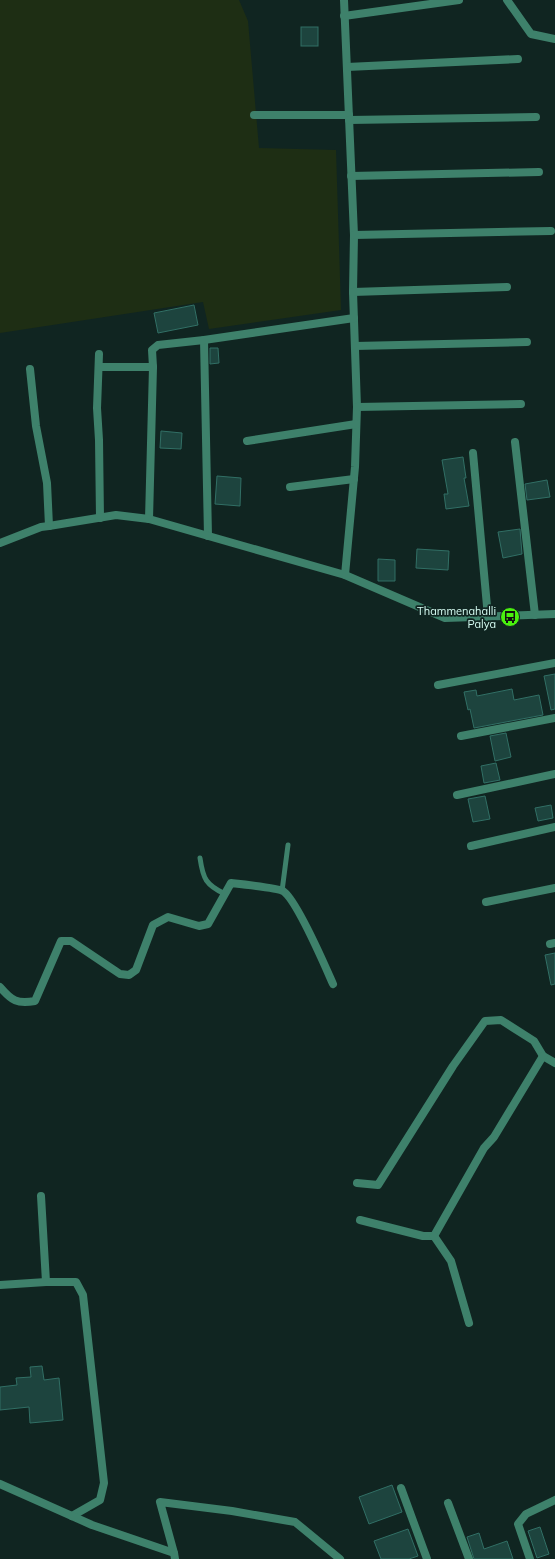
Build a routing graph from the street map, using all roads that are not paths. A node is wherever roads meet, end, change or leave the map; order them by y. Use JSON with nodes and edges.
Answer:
{"nodes":[{"id":1,"x":344,"y":0,"type":"edge"},
{"id":2,"x":458,"y":0,"type":"edge"},
{"id":3,"x":507,"y":0,"type":"edge"},
{"id":4,"x":344,"y":16,"type":"junction"},
{"id":5,"x":555,"y":39,"type":"edge"},
{"id":6,"x":518,"y":59,"type":"dead end"},
{"id":7,"x":347,"y":67,"type":"junction"},
{"id":8,"x":254,"y":115,"type":"dead end"},
{"id":9,"x":536,"y":116,"type":"dead end"},
{"id":10,"x":349,"y":118,"type":"junction"},
{"id":11,"x":539,"y":172,"type":"dead end"},
{"id":12,"x":351,"y":176,"type":"junction"},
{"id":13,"x":551,"y":231,"type":"dead end"},
{"id":14,"x":354,"y":235,"type":"junction"},
{"id":15,"x":507,"y":286,"type":"dead end"},
{"id":16,"x":353,"y":292,"type":"junction"},
{"id":17,"x":354,"y":318,"type":"junction"},
{"id":18,"x":204,"y":340,"type":"junction"},
{"id":19,"x":527,"y":342,"type":"dead end"},
{"id":20,"x":355,"y":346,"type":"junction"},
{"id":21,"x":100,"y":354,"type":"dead end"},
{"id":22,"x":99,"y":367,"type":"junction"},
{"id":23,"x":153,"y":367,"type":"junction"},
{"id":24,"x":30,"y":369,"type":"dead end"},
{"id":25,"x":521,"y":404,"type":"dead end"},
{"id":26,"x":357,"y":407,"type":"junction"},
{"id":27,"x":356,"y":424,"type":"junction"},
{"id":28,"x":247,"y":441,"type":"dead end"},
{"id":29,"x":515,"y":442,"type":"dead end"},
{"id":30,"x":473,"y":453,"type":"dead end"},
{"id":31,"x":354,"y":478,"type":"junction"},
{"id":32,"x":290,"y":487,"type":"dead end"},
{"id":33,"x":100,"y":518,"type":"junction"},
{"id":34,"x":149,"y":519,"type":"junction"},
{"id":35,"x":49,"y":526,"type":"junction"},
{"id":36,"x":208,"y":536,"type":"junction"},
{"id":37,"x":0,"y":543,"type":"edge"},
{"id":38,"x":345,"y":575,"type":"junction"},
{"id":39,"x":555,"y":614,"type":"edge"},
{"id":40,"x":535,"y":615,"type":"junction"},
{"id":41,"x":488,"y":617,"type":"junction"},
{"id":42,"x":555,"y":663,"type":"edge"},
{"id":43,"x":438,"y":685,"type":"dead end"},
{"id":44,"x":555,"y":718,"type":"edge"},
{"id":45,"x":461,"y":736,"type":"dead end"},
{"id":46,"x":555,"y":774,"type":"edge"},
{"id":47,"x":457,"y":795,"type":"dead end"},
{"id":48,"x":555,"y":827,"type":"edge"},
{"id":49,"x":288,"y":845,"type":"dead end"},
{"id":50,"x":471,"y":846,"type":"dead end"},
{"id":51,"x":200,"y":858,"type":"dead end"},
{"id":52,"x":555,"y":888,"type":"edge"},
{"id":53,"x":282,"y":891,"type":"junction"},
{"id":54,"x":225,"y":894,"type":"junction"},
{"id":55,"x":486,"y":902,"type":"dead end"},
{"id":56,"x":333,"y":984,"type":"dead end"},
{"id":57,"x":0,"y":988,"type":"edge"},
{"id":58,"x":543,"y":1056,"type":"junction"},
{"id":59,"x":555,"y":1063,"type":"edge"},
{"id":60,"x":357,"y":1183,"type":"dead end"},
{"id":61,"x":41,"y":1196,"type":"dead end"},
{"id":62,"x":360,"y":1220,"type":"dead end"},
{"id":63,"x":434,"y":1236,"type":"junction"},
{"id":64,"x":46,"y":1282,"type":"junction"},
{"id":65,"x":0,"y":1286,"type":"edge"},
{"id":66,"x":469,"y":1322,"type":"dead end"},
{"id":67,"x":0,"y":1484,"type":"edge"},
{"id":68,"x":401,"y":1488,"type":"dead end"},
{"id":69,"x":555,"y":1500,"type":"edge"},
{"id":70,"x":448,"y":1503,"type":"dead end"},
{"id":71,"x":72,"y":1516,"type":"junction"},
{"id":72,"x":174,"y":1556,"type":"edge"},
{"id":73,"x":340,"y":1559,"type":"edge"},
{"id":74,"x":427,"y":1559,"type":"edge"},
{"id":75,"x":468,"y":1559,"type":"edge"},
{"id":76,"x":530,"y":1559,"type":"edge"}],
"edges":[{"from":1,"to":4,"type":"street"},
{"from":2,"to":4,"type":"street"},
{"from":3,"to":5,"type":"street"},
{"from":4,"to":7,"type":"street"},
{"from":6,"to":7,"type":"street"},
{"from":7,"to":10,"type":"street"},
{"from":8,"to":10,"type":"street"},
{"from":9,"to":10,"type":"street"},
{"from":10,"to":12,"type":"street"},
{"from":11,"to":12,"type":"street"},
{"from":12,"to":14,"type":"street"},
{"from":13,"to":14,"type":"street"},
{"from":14,"to":16,"type":"street"},
{"from":15,"to":16,"type":"street"},
{"from":16,"to":17,"type":"street"},
{"from":17,"to":18,"type":"street"},
{"from":17,"to":20,"type":"street"},
{"from":18,"to":23,"type":"street"},
{"from":18,"to":36,"type":"street"},
{"from":19,"to":20,"type":"street"},
{"from":20,"to":26,"type":"street"},
{"from":21,"to":22,"type":"street"},
{"from":22,"to":23,"type":"street"},
{"from":22,"to":33,"type":"street"},
{"from":23,"to":34,"type":"street"},
{"from":24,"to":35,"type":"street"},
{"from":25,"to":26,"type":"street"},
{"from":26,"to":27,"type":"street"},
{"from":27,"to":28,"type":"street"},
{"from":27,"to":31,"type":"street"},
{"from":29,"to":40,"type":"street"},
{"from":30,"to":41,"type":"street"},
{"from":31,"to":32,"type":"street"},
{"from":31,"to":38,"type":"street"},
{"from":33,"to":34,"type":"street"},
{"from":33,"to":35,"type":"street"},
{"from":34,"to":36,"type":"street"},
{"from":35,"to":37,"type":"street"},
{"from":36,"to":38,"type":"street"},
{"from":38,"to":41,"type":"street"},
{"from":39,"to":40,"type":"street"},
{"from":40,"to":41,"type":"street"},
{"from":42,"to":43,"type":"street"},
{"from":44,"to":45,"type":"street"},
{"from":46,"to":47,"type":"street"},
{"from":48,"to":50,"type":"street"},
{"from":49,"to":53,"type":"lane"},
{"from":51,"to":54,"type":"lane"},
{"from":52,"to":55,"type":"street"},
{"from":53,"to":54,"type":"street"},
{"from":53,"to":56,"type":"street"},
{"from":54,"to":57,"type":"street"},
{"from":58,"to":59,"type":"street"},
{"from":58,"to":60,"type":"street"},
{"from":58,"to":63,"type":"street"},
{"from":61,"to":64,"type":"street"},
{"from":62,"to":63,"type":"street"},
{"from":63,"to":66,"type":"street"},
{"from":64,"to":65,"type":"street"},
{"from":64,"to":71,"type":"street"},
{"from":67,"to":71,"type":"street"},
{"from":68,"to":74,"type":"street"},
{"from":69,"to":76,"type":"street"},
{"from":70,"to":75,"type":"street"},
{"from":71,"to":72,"type":"street"},
{"from":72,"to":73,"type":"street"}]}
